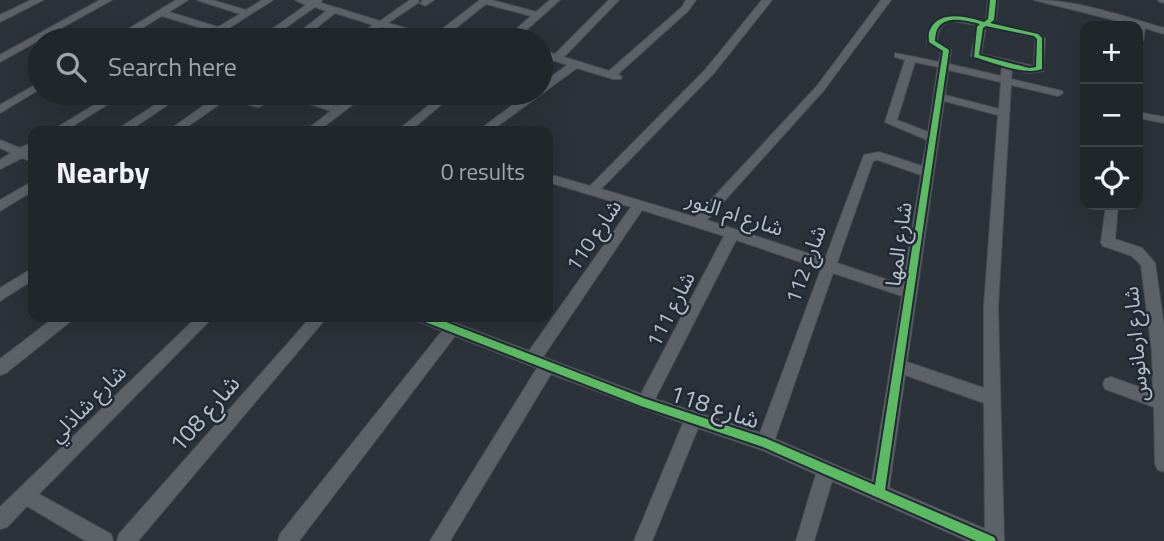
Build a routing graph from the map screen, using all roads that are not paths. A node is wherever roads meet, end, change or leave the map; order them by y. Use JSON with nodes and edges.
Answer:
{"nodes":[{"id":1,"x":38,"y":0,"type":"edge"},
{"id":2,"x":107,"y":0,"type":"edge"},
{"id":3,"x":183,"y":0,"type":"edge"},
{"id":4,"x":202,"y":0,"type":"edge"},
{"id":5,"x":268,"y":0,"type":"edge"},
{"id":6,"x":299,"y":0,"type":"edge"},
{"id":7,"x":486,"y":0,"type":"edge"},
{"id":8,"x":555,"y":0,"type":"edge"},
{"id":9,"x":614,"y":0,"type":"edge"},
{"id":10,"x":767,"y":0,"type":"edge"},
{"id":11,"x":886,"y":0,"type":"edge"},
{"id":12,"x":993,"y":0,"type":"edge"},
{"id":13,"x":1039,"y":0,"type":"edge"},
{"id":14,"x":423,"y":1,"type":"edge"},
{"id":15,"x":686,"y":1,"type":"edge"},
{"id":16,"x":316,"y":2,"type":"edge"},
{"id":17,"x":333,"y":10,"type":"junction"},
{"id":18,"x":162,"y":13,"type":"junction"},
{"id":19,"x":247,"y":13,"type":"junction"},
{"id":20,"x":536,"y":15,"type":"junction"},
{"id":21,"x":0,"y":19,"type":"edge"},
{"id":22,"x":1132,"y":21,"type":"edge"},
{"id":23,"x":983,"y":23,"type":"junction"},
{"id":24,"x":380,"y":24,"type":"junction"},
{"id":25,"x":1143,"y":24,"type":"edge"},
{"id":26,"x":56,"y":28,"type":"edge"},
{"id":27,"x":136,"y":28,"type":"edge"},
{"id":28,"x":212,"y":28,"type":"edge"},
{"id":29,"x":222,"y":28,"type":"edge"},
{"id":30,"x":279,"y":28,"type":"edge"},
{"id":31,"x":310,"y":28,"type":"edge"},
{"id":32,"x":374,"y":28,"type":"edge"},
{"id":33,"x":394,"y":28,"type":"edge"},
{"id":34,"x":450,"y":28,"type":"edge"},
{"id":35,"x":522,"y":28,"type":"edge"},
{"id":36,"x":1164,"y":31,"type":"edge"},
{"id":37,"x":28,"y":44,"type":"edge"},
{"id":38,"x":553,"y":57,"type":"edge"},
{"id":39,"x":557,"y":58,"type":"junction"},
{"id":40,"x":0,"y":59,"type":"edge"},
{"id":41,"x":575,"y":64,"type":"junction"},
{"id":42,"x":944,"y":66,"type":"junction"},
{"id":43,"x":1006,"y":73,"type":"junction"},
{"id":44,"x":553,"y":76,"type":"edge"},
{"id":45,"x":28,"y":92,"type":"edge"},
{"id":46,"x":1058,"y":93,"type":"dead end"},
{"id":47,"x":940,"y":97,"type":"junction"},
{"id":48,"x":101,"y":105,"type":"edge"},
{"id":49,"x":161,"y":105,"type":"edge"},
{"id":50,"x":209,"y":105,"type":"edge"},
{"id":51,"x":324,"y":105,"type":"edge"},
{"id":52,"x":347,"y":105,"type":"edge"},
{"id":53,"x":435,"y":105,"type":"edge"},
{"id":54,"x":519,"y":105,"type":"edge"},
{"id":55,"x":0,"y":110,"type":"edge"},
{"id":56,"x":340,"y":110,"type":"junction"},
{"id":57,"x":1002,"y":113,"type":"junction"},
{"id":58,"x":1143,"y":116,"type":"edge"},
{"id":59,"x":1164,"y":120,"type":"edge"},
{"id":60,"x":65,"y":126,"type":"edge"},
{"id":61,"x":129,"y":126,"type":"edge"},
{"id":62,"x":181,"y":126,"type":"edge"},
{"id":63,"x":318,"y":126,"type":"edge"},
{"id":64,"x":409,"y":126,"type":"edge"},
{"id":65,"x":491,"y":126,"type":"edge"},
{"id":66,"x":932,"y":138,"type":"junction"},
{"id":67,"x":0,"y":144,"type":"edge"},
{"id":68,"x":27,"y":155,"type":"edge"},
{"id":69,"x":0,"y":166,"type":"edge"},
{"id":70,"x":926,"y":172,"type":"junction"},
{"id":71,"x":553,"y":181,"type":"edge"},
{"id":72,"x":28,"y":187,"type":"edge"},
{"id":73,"x":592,"y":191,"type":"junction"},
{"id":74,"x":639,"y":205,"type":"junction"},
{"id":75,"x":0,"y":206,"type":"edge"},
{"id":76,"x":1111,"y":210,"type":"edge"},
{"id":77,"x":698,"y":222,"type":"junction"},
{"id":78,"x":732,"y":234,"type":"junction"},
{"id":79,"x":828,"y":266,"type":"junction"},
{"id":80,"x":28,"y":276,"type":"edge"},
{"id":81,"x":909,"y":293,"type":"junction"},
{"id":82,"x":0,"y":295,"type":"edge"},
{"id":83,"x":59,"y":322,"type":"edge"},
{"id":84,"x":201,"y":322,"type":"edge"},
{"id":85,"x":316,"y":322,"type":"edge"},
{"id":86,"x":438,"y":322,"type":"edge"},
{"id":87,"x":441,"y":322,"type":"edge"},
{"id":88,"x":4,"y":359,"type":"edge"},
{"id":89,"x":540,"y":362,"type":"junction"},
{"id":90,"x":898,"y":366,"type":"junction"},
{"id":91,"x":1111,"y":384,"type":"dead end"},
{"id":92,"x":992,"y":398,"type":"junction"},
{"id":93,"x":645,"y":403,"type":"junction"},
{"id":94,"x":1163,"y":403,"type":"edge"},
{"id":95,"x":694,"y":420,"type":"junction"},
{"id":96,"x":765,"y":443,"type":"junction"},
{"id":97,"x":1164,"y":464,"type":"edge"},
{"id":98,"x":826,"y":470,"type":"junction"},
{"id":99,"x":879,"y":493,"type":"junction"},
{"id":100,"x":26,"y":496,"type":"junction"},
{"id":101,"x":0,"y":520,"type":"edge"},
{"id":102,"x":104,"y":541,"type":"edge"},
{"id":103,"x":126,"y":541,"type":"edge"},
{"id":104,"x":287,"y":541,"type":"edge"},
{"id":105,"x":439,"y":541,"type":"edge"},
{"id":106,"x":643,"y":541,"type":"edge"},
{"id":107,"x":805,"y":541,"type":"edge"},
{"id":108,"x":993,"y":541,"type":"edge"}],
"edges":[{"from":1,"to":21,"type":"street"},
{"from":2,"to":26,"type":"street"},
{"from":3,"to":18,"type":"street"},
{"from":4,"to":19,"type":"street"},
{"from":5,"to":19,"type":"street"},
{"from":6,"to":16,"type":"street"},
{"from":7,"to":20,"type":"street"},
{"from":7,"to":34,"type":"street"},
{"from":8,"to":20,"type":"street"},
{"from":9,"to":39,"type":"street"},
{"from":10,"to":73,"type":"street"},
{"from":11,"to":77,"type":"street"},
{"from":12,"to":23,"type":"street"},
{"from":13,"to":22,"type":"street"},
{"from":14,"to":24,"type":"street"},
{"from":15,"to":41,"type":"street"},
{"from":16,"to":17,"type":"street"},
{"from":16,"to":30,"type":"street"},
{"from":17,"to":24,"type":"street"},
{"from":17,"to":31,"type":"street"},
{"from":18,"to":27,"type":"street"},
{"from":18,"to":28,"type":"street"},
{"from":19,"to":29,"type":"street"},
{"from":20,"to":35,"type":"street"},
{"from":23,"to":42,"type":"street"},
{"from":23,"to":43,"type":"street"},
{"from":23,"to":43,"type":"street"},
{"from":24,"to":32,"type":"street"},
{"from":24,"to":33,"type":"street"},
{"from":25,"to":36,"type":"street"},
{"from":37,"to":40,"type":"street"},
{"from":38,"to":39,"type":"street"},
{"from":39,"to":41,"type":"street"},
{"from":41,"to":44,"type":"street"},
{"from":42,"to":43,"type":"street"},
{"from":42,"to":47,"type":"street","name":"شارع المها"},
{"from":42,"to":66,"type":"street"},
{"from":43,"to":46,"type":"street"},
{"from":43,"to":57,"type":"street"},
{"from":45,"to":55,"type":"street"},
{"from":47,"to":57,"type":"street"},
{"from":47,"to":66,"type":"street","name":"شارع المها"},
{"from":48,"to":60,"type":"street"},
{"from":49,"to":61,"type":"street"},
{"from":50,"to":62,"type":"street"},
{"from":51,"to":56,"type":"street"},
{"from":52,"to":56,"type":"street"},
{"from":53,"to":64,"type":"street"},
{"from":54,"to":65,"type":"street"},
{"from":56,"to":63,"type":"street"},
{"from":57,"to":92,"type":"street"},
{"from":58,"to":59,"type":"street"},
{"from":66,"to":70,"type":"street","name":"شارع المها"},
{"from":67,"to":68,"type":"street"},
{"from":68,"to":69,"type":"street"},
{"from":70,"to":79,"type":"street","name":"شارع 112"},
{"from":70,"to":81,"type":"street","name":"شارع المها"},
{"from":71,"to":73,"type":"street","name":"شارع ام النور"},
{"from":72,"to":75,"type":"street"},
{"from":73,"to":74,"type":"street","name":"شارع ام النور"},
{"from":74,"to":77,"type":"street","name":"شارع ام النور"},
{"from":74,"to":89,"type":"street","name":"شارع 110"},
{"from":76,"to":94,"type":"street","name":"شارع ارمانوس"},
{"from":77,"to":78,"type":"street","name":"شارع ام النور"},
{"from":78,"to":79,"type":"street","name":"شارع ام النور"},
{"from":78,"to":93,"type":"street","name":"شارع 111"},
{"from":79,"to":81,"type":"street","name":"شارع ام النور"},
{"from":79,"to":96,"type":"street","name":"شارع 112"},
{"from":80,"to":82,"type":"street"},
{"from":81,"to":90,"type":"street","name":"شارع المها"},
{"from":83,"to":88,"type":"street"},
{"from":84,"to":100,"type":"street","name":"شارع شاذلي"},
{"from":85,"to":103,"type":"street","name":"شارع 108"},
{"from":86,"to":104,"type":"street"},
{"from":87,"to":89,"type":"street","name":"شارع 118"},
{"from":89,"to":93,"type":"street","name":"شارع 118"},
{"from":89,"to":105,"type":"street","name":"شارع 110"},
{"from":90,"to":92,"type":"street"},
{"from":90,"to":99,"type":"street","name":"شارع المها"},
{"from":91,"to":94,"type":"street"},
{"from":92,"to":108,"type":"street"},
{"from":93,"to":95,"type":"street","name":"شارع 118"},
{"from":94,"to":97,"type":"street","name":"شارع ارمانوس"},
{"from":95,"to":96,"type":"street","name":"شارع 118"},
{"from":95,"to":106,"type":"street"},
{"from":96,"to":98,"type":"street","name":"شارع 118"},
{"from":98,"to":99,"type":"street","name":"شارع 118"},
{"from":98,"to":107,"type":"street"},
{"from":99,"to":108,"type":"street","name":"شارع 118"},
{"from":100,"to":101,"type":"street","name":"شارع شاذلي"},
{"from":100,"to":102,"type":"street"}]}
